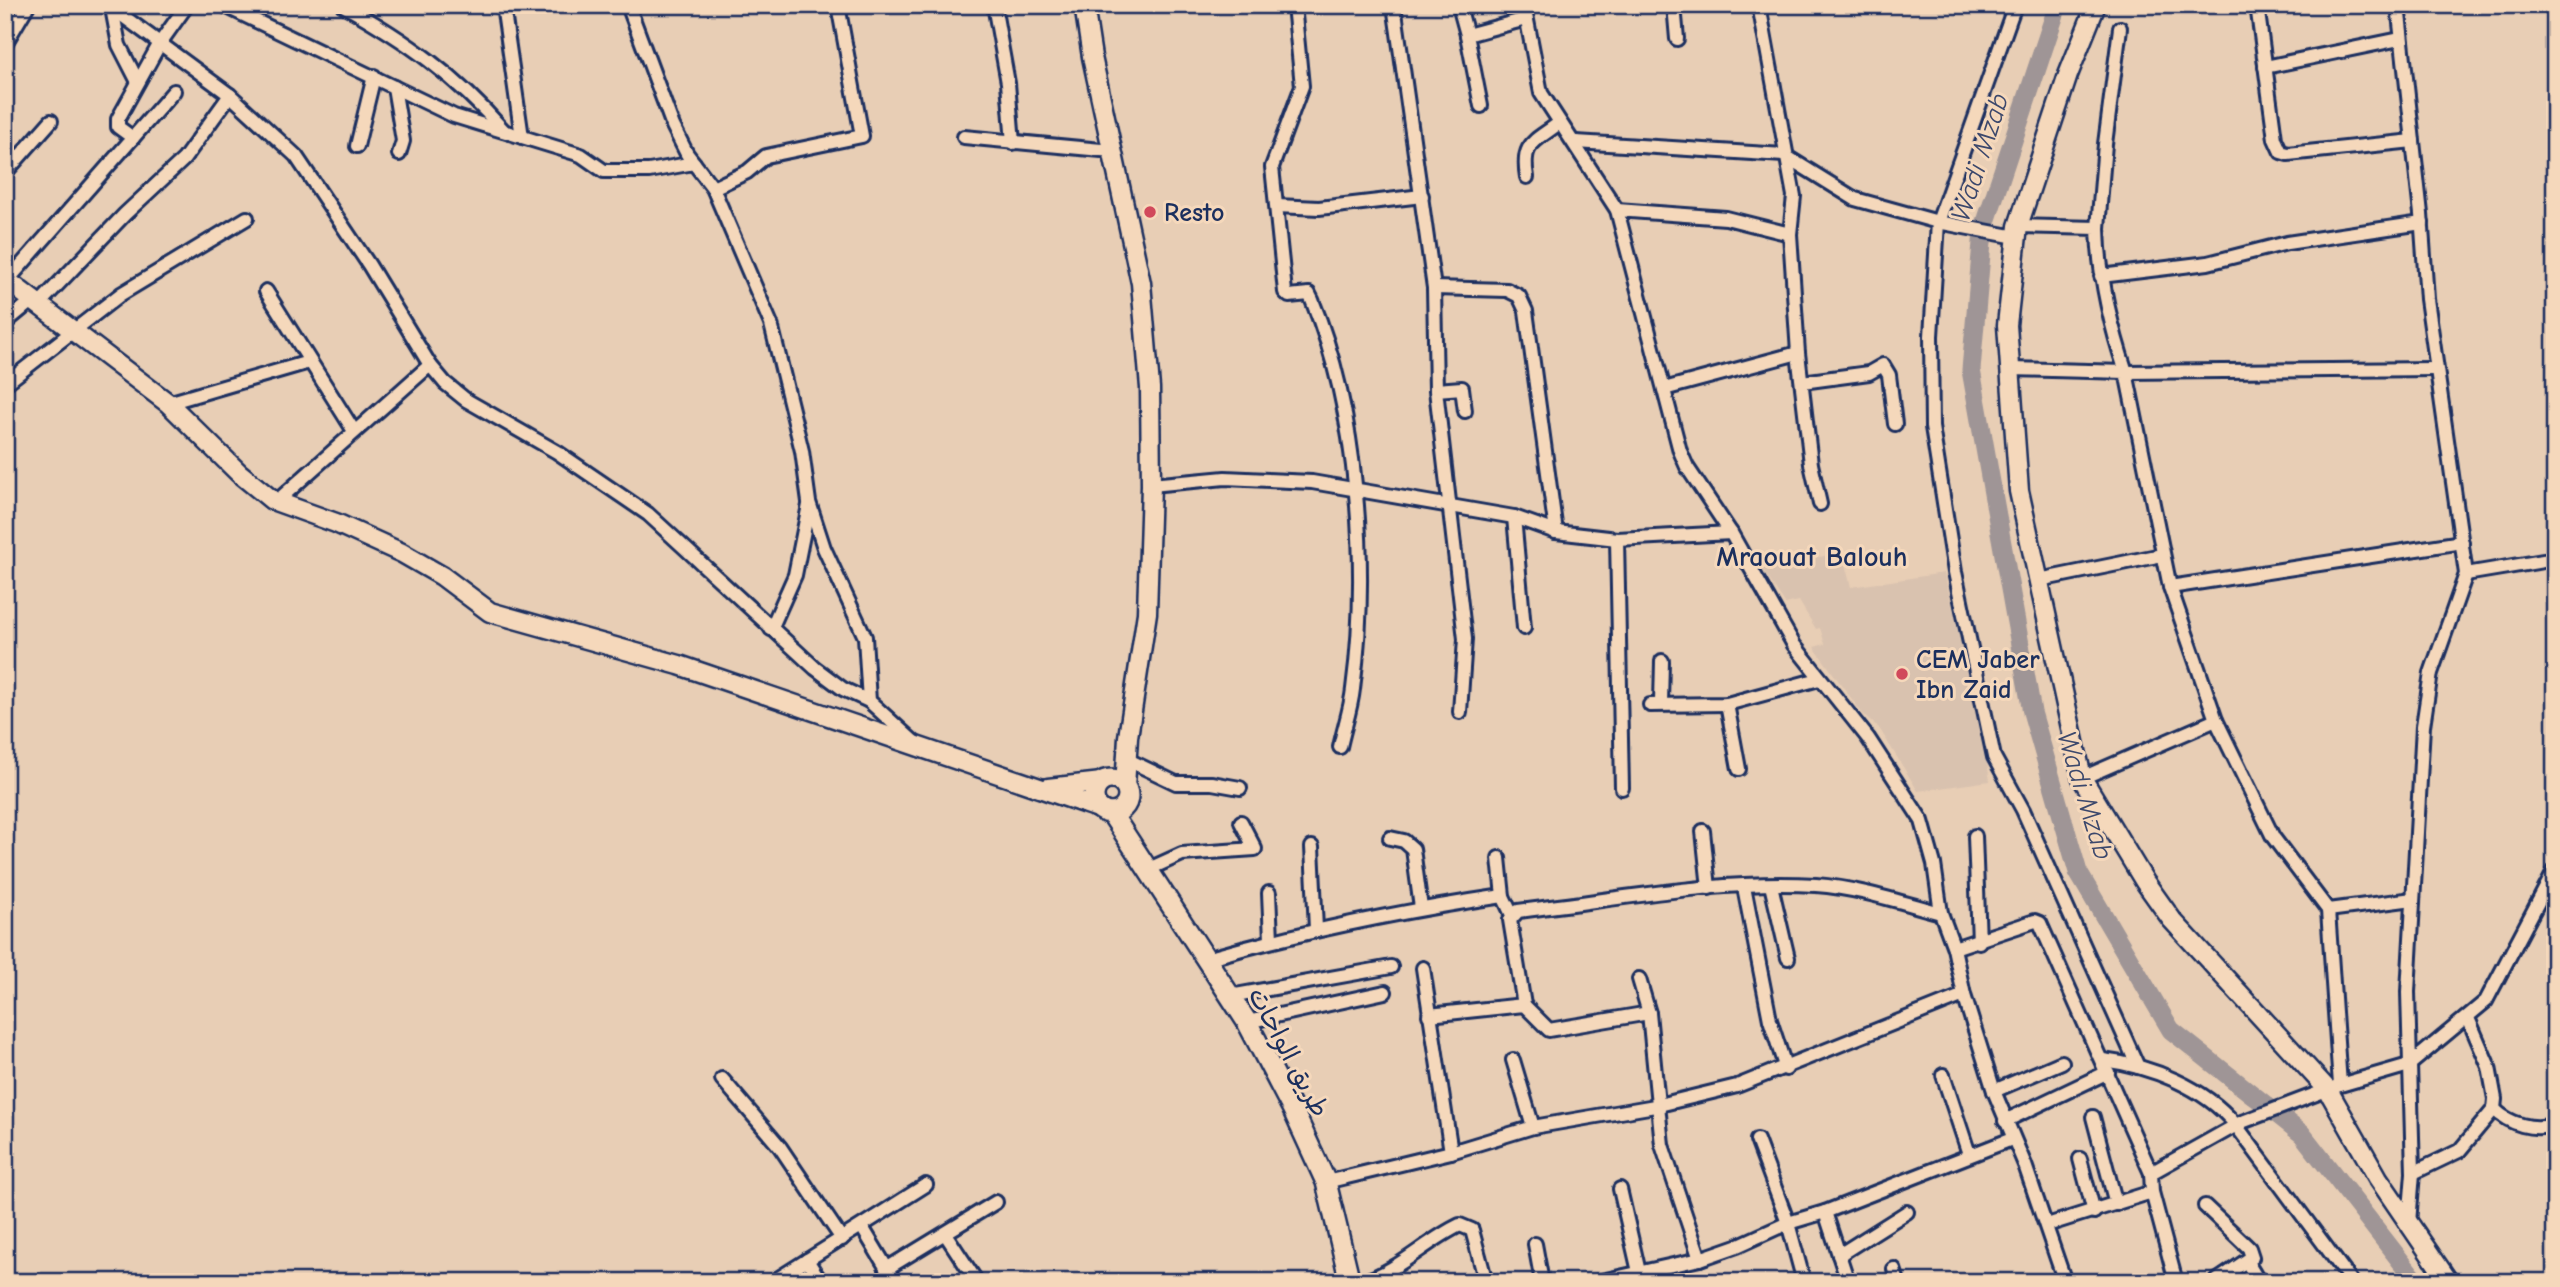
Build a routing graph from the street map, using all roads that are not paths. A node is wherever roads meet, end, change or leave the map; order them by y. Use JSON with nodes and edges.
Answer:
{"nodes":[{"id":1,"x":29,"y":5,"type":"edge"},
{"id":2,"x":187,"y":5,"type":"edge"},
{"id":3,"x":223,"y":5,"type":"edge"},
{"id":4,"x":342,"y":5,"type":"edge"},
{"id":5,"x":503,"y":5,"type":"edge"},
{"id":6,"x":628,"y":5,"type":"edge"},
{"id":7,"x":838,"y":5,"type":"edge"},
{"id":8,"x":994,"y":5,"type":"edge"},
{"id":9,"x":1084,"y":5,"type":"edge"},
{"id":10,"x":1294,"y":5,"type":"edge"},
{"id":11,"x":1394,"y":5,"type":"edge"},
{"id":12,"x":1674,"y":5,"type":"edge"},
{"id":13,"x":1759,"y":5,"type":"edge"},
{"id":14,"x":2015,"y":5,"type":"edge"},
{"id":15,"x":2095,"y":5,"type":"edge"},
{"id":16,"x":2257,"y":5,"type":"edge"},
{"id":17,"x":2398,"y":5,"type":"edge"},
{"id":18,"x":110,"y":7,"type":"edge"},
{"id":19,"x":1525,"y":12,"type":"edge"},
{"id":20,"x":1461,"y":13,"type":"dead end"},
{"id":21,"x":2120,"y":27,"type":"dead end"},
{"id":22,"x":1467,"y":35,"type":"junction"},
{"id":23,"x":2400,"y":38,"type":"junction"},
{"id":24,"x":1677,"y":39,"type":"dead end"},
{"id":25,"x":160,"y":43,"type":"junction"},
{"id":26,"x":5,"y":44,"type":"edge"},
{"id":27,"x":2265,"y":67,"type":"junction"},
{"id":28,"x":374,"y":76,"type":"junction"},
{"id":29,"x":138,"y":82,"type":"junction"},
{"id":30,"x":394,"y":87,"type":"junction"},
{"id":31,"x":174,"y":91,"type":"dead end"},
{"id":32,"x":230,"y":95,"type":"junction"},
{"id":33,"x":1481,"y":106,"type":"dead end"},
{"id":34,"x":51,"y":121,"type":"dead end"},
{"id":35,"x":1559,"y":123,"type":"junction"},
{"id":36,"x":505,"y":132,"type":"junction"},
{"id":37,"x":522,"y":137,"type":"junction"},
{"id":38,"x":964,"y":137,"type":"dead end"},
{"id":39,"x":133,"y":138,"type":"junction"},
{"id":40,"x":2413,"y":141,"type":"junction"},
{"id":41,"x":1576,"y":142,"type":"junction"},
{"id":42,"x":1013,"y":143,"type":"junction"},
{"id":43,"x":357,"y":146,"type":"dead end"},
{"id":44,"x":1112,"y":150,"type":"junction"},
{"id":45,"x":399,"y":155,"type":"dead end"},
{"id":46,"x":1784,"y":155,"type":"junction"},
{"id":47,"x":694,"y":163,"type":"junction"},
{"id":48,"x":5,"y":173,"type":"edge"},
{"id":49,"x":1527,"y":177,"type":"dead end"},
{"id":50,"x":713,"y":188,"type":"junction"},
{"id":51,"x":1422,"y":196,"type":"junction"},
{"id":52,"x":1277,"y":206,"type":"junction"},
{"id":53,"x":1617,"y":210,"type":"junction"},
{"id":54,"x":247,"y":218,"type":"dead end"},
{"id":55,"x":1938,"y":222,"type":"junction"},
{"id":56,"x":2422,"y":223,"type":"junction"},
{"id":57,"x":2098,"y":228,"type":"junction"},
{"id":58,"x":2017,"y":232,"type":"junction"},
{"id":59,"x":1790,"y":234,"type":"junction"},
{"id":60,"x":2101,"y":276,"type":"junction"},
{"id":61,"x":6,"y":279,"type":"edge"},
{"id":62,"x":1434,"y":288,"type":"junction"},
{"id":63,"x":267,"y":291,"type":"dead end"},
{"id":64,"x":37,"y":301,"type":"junction"},
{"id":65,"x":5,"y":324,"type":"edge"},
{"id":66,"x":75,"y":331,"type":"junction"},
{"id":67,"x":1798,"y":353,"type":"junction"},
{"id":68,"x":309,"y":362,"type":"junction"},
{"id":69,"x":430,"y":365,"type":"junction"},
{"id":70,"x":2010,"y":369,"type":"junction"},
{"id":71,"x":2436,"y":369,"type":"junction"},
{"id":72,"x":2126,"y":372,"type":"junction"},
{"id":73,"x":1802,"y":382,"type":"junction"},
{"id":74,"x":5,"y":384,"type":"edge"},
{"id":75,"x":1664,"y":389,"type":"junction"},
{"id":76,"x":1436,"y":390,"type":"junction"},
{"id":77,"x":168,"y":402,"type":"junction"},
{"id":78,"x":1465,"y":411,"type":"dead end"},
{"id":79,"x":1895,"y":424,"type":"dead end"},
{"id":80,"x":354,"y":431,"type":"junction"},
{"id":81,"x":1151,"y":485,"type":"junction"},
{"id":82,"x":1354,"y":489,"type":"junction"},
{"id":83,"x":276,"y":502,"type":"junction"},
{"id":84,"x":809,"y":502,"type":"junction"},
{"id":85,"x":1820,"y":504,"type":"dead end"},
{"id":86,"x":1450,"y":506,"type":"junction"},
{"id":87,"x":1514,"y":517,"type":"junction"},
{"id":88,"x":1556,"y":532,"type":"junction"},
{"id":89,"x":1731,"y":533,"type":"junction"},
{"id":90,"x":1617,"y":539,"type":"junction"},
{"id":91,"x":2462,"y":542,"type":"junction"},
{"id":92,"x":2162,"y":555,"type":"junction"},
{"id":93,"x":2555,"y":559,"type":"edge"},
{"id":94,"x":2466,"y":574,"type":"junction"},
{"id":95,"x":2039,"y":580,"type":"junction"},
{"id":96,"x":2170,"y":587,"type":"junction"},
{"id":97,"x":1524,"y":628,"type":"dead end"},
{"id":98,"x":771,"y":629,"type":"junction"},
{"id":99,"x":1662,"y":662,"type":"dead end"},
{"id":100,"x":1819,"y":679,"type":"junction"},
{"id":101,"x":869,"y":701,"type":"junction"},
{"id":102,"x":1727,"y":704,"type":"junction"},
{"id":103,"x":1460,"y":712,"type":"dead end"},
{"id":104,"x":2216,"y":720,"type":"junction"},
{"id":105,"x":1128,"y":735,"type":"junction"},
{"id":106,"x":915,"y":743,"type":"junction"},
{"id":107,"x":1340,"y":747,"type":"dead end"},
{"id":108,"x":1126,"y":760,"type":"junction"},
{"id":109,"x":1739,"y":769,"type":"dead end"},
{"id":110,"x":2082,"y":778,"type":"junction"},
{"id":111,"x":1111,"y":783,"type":"junction"},
{"id":112,"x":1044,"y":788,"type":"junction"},
{"id":113,"x":1240,"y":788,"type":"dead end"},
{"id":114,"x":1622,"y":788,"type":"dead end"},
{"id":115,"x":1112,"y":810,"type":"junction"},
{"id":116,"x":1241,"y":822,"type":"dead end"},
{"id":117,"x":1703,"y":831,"type":"dead end"},
{"id":118,"x":1975,"y":836,"type":"dead end"},
{"id":119,"x":1390,"y":838,"type":"dead end"},
{"id":120,"x":1312,"y":847,"type":"dead end"},
{"id":121,"x":1499,"y":858,"type":"dead end"},
{"id":122,"x":1147,"y":867,"type":"junction"},
{"id":123,"x":2555,"y":870,"type":"edge"},
{"id":124,"x":1771,"y":885,"type":"junction"},
{"id":125,"x":1744,"y":887,"type":"junction"},
{"id":126,"x":1709,"y":888,"type":"junction"},
{"id":127,"x":1269,"y":893,"type":"dead end"},
{"id":128,"x":1503,"y":897,"type":"junction"},
{"id":129,"x":2413,"y":899,"type":"junction"},
{"id":130,"x":1421,"y":908,"type":"junction"},
{"id":131,"x":2328,"y":910,"type":"junction"},
{"id":132,"x":1941,"y":913,"type":"junction"},
{"id":133,"x":1512,"y":915,"type":"junction"},
{"id":134,"x":1316,"y":929,"type":"junction"},
{"id":135,"x":1271,"y":940,"type":"junction"},
{"id":136,"x":1979,"y":942,"type":"junction"},
{"id":137,"x":1954,"y":948,"type":"junction"},
{"id":138,"x":1788,"y":958,"type":"dead end"},
{"id":139,"x":1206,"y":959,"type":"junction"},
{"id":140,"x":1391,"y":967,"type":"dead end"},
{"id":141,"x":1423,"y":968,"type":"dead end"},
{"id":142,"x":1639,"y":979,"type":"dead end"},
{"id":143,"x":1385,"y":992,"type":"dead end"},
{"id":144,"x":1964,"y":995,"type":"junction"},
{"id":145,"x":1230,"y":996,"type":"junction"},
{"id":146,"x":1524,"y":1005,"type":"junction"},
{"id":147,"x":1649,"y":1013,"type":"junction"},
{"id":148,"x":1429,"y":1015,"type":"junction"},
{"id":149,"x":2468,"y":1018,"type":"junction"},
{"id":150,"x":1247,"y":1022,"type":"junction"},
{"id":151,"x":1513,"y":1060,"type":"dead end"},
{"id":152,"x":2062,"y":1062,"type":"dead end"},
{"id":153,"x":2409,"y":1065,"type":"junction"},
{"id":154,"x":2105,"y":1066,"type":"junction"},
{"id":155,"x":2137,"y":1067,"type":"junction"},
{"id":156,"x":1786,"y":1069,"type":"junction"},
{"id":157,"x":1943,"y":1075,"type":"dead end"},
{"id":158,"x":722,"y":1079,"type":"dead end"},
{"id":159,"x":2329,"y":1090,"type":"junction"},
{"id":160,"x":1994,"y":1091,"type":"junction"},
{"id":161,"x":1656,"y":1105,"type":"junction"},
{"id":162,"x":2494,"y":1108,"type":"junction"},
{"id":163,"x":2093,"y":1117,"type":"dead end"},
{"id":164,"x":2005,"y":1121,"type":"junction"},
{"id":165,"x":2239,"y":1123,"type":"junction"},
{"id":166,"x":2555,"y":1124,"type":"edge"},
{"id":167,"x":1533,"y":1128,"type":"junction"},
{"id":168,"x":2012,"y":1139,"type":"junction"},
{"id":169,"x":1757,"y":1140,"type":"dead end"},
{"id":170,"x":1451,"y":1152,"type":"junction"},
{"id":171,"x":1969,"y":1154,"type":"junction"},
{"id":172,"x":2080,"y":1159,"type":"dead end"},
{"id":173,"x":2151,"y":1173,"type":"junction"},
{"id":174,"x":2413,"y":1173,"type":"junction"},
{"id":175,"x":1326,"y":1182,"type":"junction"},
{"id":176,"x":926,"y":1185,"type":"dead end"},
{"id":177,"x":1620,"y":1189,"type":"dead end"},
{"id":178,"x":2151,"y":1192,"type":"junction"},
{"id":179,"x":996,"y":1202,"type":"dead end"},
{"id":180,"x":2116,"y":1204,"type":"junction"},
{"id":181,"x":2206,"y":1206,"type":"dead end"},
{"id":182,"x":1825,"y":1212,"type":"junction"},
{"id":183,"x":1907,"y":1212,"type":"dead end"},
{"id":184,"x":2094,"y":1212,"type":"junction"},
{"id":185,"x":1788,"y":1223,"type":"junction"},
{"id":186,"x":2409,"y":1223,"type":"junction"},
{"id":187,"x":2047,"y":1225,"type":"junction"},
{"id":188,"x":862,"y":1227,"type":"junction"},
{"id":189,"x":946,"y":1235,"type":"junction"},
{"id":190,"x":842,"y":1239,"type":"junction"},
{"id":191,"x":1535,"y":1244,"type":"dead end"},
{"id":192,"x":1839,"y":1255,"type":"junction"},
{"id":193,"x":1700,"y":1259,"type":"junction"},
{"id":194,"x":807,"y":1260,"type":"junction"},
{"id":195,"x":2247,"y":1262,"type":"junction"},
{"id":196,"x":887,"y":1269,"type":"junction"},
{"id":197,"x":1639,"y":1272,"type":"junction"},
{"id":198,"x":774,"y":1280,"type":"edge"},
{"id":199,"x":821,"y":1282,"type":"edge"},
{"id":200,"x":895,"y":1282,"type":"edge"},
{"id":201,"x":977,"y":1282,"type":"edge"},
{"id":202,"x":1350,"y":1282,"type":"edge"},
{"id":203,"x":1362,"y":1282,"type":"edge"},
{"id":204,"x":1486,"y":1282,"type":"edge"},
{"id":205,"x":1542,"y":1282,"type":"edge"},
{"id":206,"x":1597,"y":1282,"type":"edge"},
{"id":207,"x":1804,"y":1282,"type":"edge"},
{"id":208,"x":1848,"y":1282,"type":"edge"},
{"id":209,"x":2065,"y":1282,"type":"edge"},
{"id":210,"x":2176,"y":1282,"type":"edge"},
{"id":211,"x":2215,"y":1282,"type":"edge"},
{"id":212,"x":2259,"y":1282,"type":"edge"},
{"id":213,"x":2351,"y":1282,"type":"edge"},
{"id":214,"x":2449,"y":1282,"type":"edge"}],
"edges":[{"from":1,"to":26,"type":"street"},
{"from":2,"to":25,"type":"street"},
{"from":3,"to":28,"type":"street"},
{"from":4,"to":36,"type":"street"},
{"from":5,"to":37,"type":"street"},
{"from":6,"to":47,"type":"street"},
{"from":7,"to":50,"type":"street"},
{"from":8,"to":42,"type":"street"},
{"from":9,"to":44,"type":"street"},
{"from":10,"to":52,"type":"street"},
{"from":11,"to":51,"type":"street"},
{"from":12,"to":24,"type":"street"},
{"from":13,"to":46,"type":"street"},
{"from":14,"to":55,"type":"street"},
{"from":15,"to":58,"type":"street"},
{"from":16,"to":27,"type":"street"},
{"from":17,"to":23,"type":"street"},
{"from":18,"to":25,"type":"street"},
{"from":18,"to":29,"type":"street"},
{"from":19,"to":22,"type":"street"},
{"from":19,"to":35,"type":"street"},
{"from":20,"to":22,"type":"street"},
{"from":21,"to":57,"type":"street"},
{"from":22,"to":33,"type":"street"},
{"from":23,"to":27,"type":"street"},
{"from":23,"to":40,"type":"street"},
{"from":25,"to":29,"type":"street"},
{"from":25,"to":32,"type":"street"},
{"from":27,"to":40,"type":"street"},
{"from":28,"to":30,"type":"street"},
{"from":28,"to":43,"type":"street"},
{"from":29,"to":39,"type":"street"},
{"from":30,"to":36,"type":"street"},
{"from":30,"to":45,"type":"street"},
{"from":31,"to":39,"type":"street"},
{"from":32,"to":64,"type":"street"},
{"from":32,"to":69,"type":"street"},
{"from":34,"to":48,"type":"street"},
{"from":35,"to":41,"type":"street"},
{"from":35,"to":49,"type":"street"},
{"from":36,"to":37,"type":"street"},
{"from":37,"to":47,"type":"street"},
{"from":38,"to":42,"type":"street"},
{"from":39,"to":61,"type":"street"},
{"from":40,"to":56,"type":"street"},
{"from":41,"to":46,"type":"street"},
{"from":41,"to":53,"type":"street"},
{"from":42,"to":44,"type":"street"},
{"from":44,"to":81,"type":"street"},
{"from":46,"to":55,"type":"street"},
{"from":46,"to":59,"type":"street"},
{"from":47,"to":50,"type":"street"},
{"from":50,"to":84,"type":"street"},
{"from":51,"to":52,"type":"street"},
{"from":51,"to":62,"type":"street"},
{"from":52,"to":82,"type":"street"},
{"from":53,"to":59,"type":"street"},
{"from":53,"to":75,"type":"street"},
{"from":54,"to":66,"type":"street"},
{"from":55,"to":58,"type":"street"},
{"from":55,"to":155,"type":"street"},
{"from":56,"to":60,"type":"street"},
{"from":56,"to":71,"type":"street"},
{"from":57,"to":58,"type":"street"},
{"from":57,"to":60,"type":"street"},
{"from":58,"to":70,"type":"street"},
{"from":59,"to":67,"type":"street"},
{"from":60,"to":72,"type":"street"},
{"from":61,"to":64,"type":"street"},
{"from":62,"to":76,"type":"street"},
{"from":62,"to":88,"type":"street"},
{"from":63,"to":68,"type":"street"},
{"from":64,"to":65,"type":"street"},
{"from":64,"to":66,"type":"street"},
{"from":66,"to":74,"type":"street"},
{"from":66,"to":77,"type":"street"},
{"from":67,"to":73,"type":"street"},
{"from":67,"to":75,"type":"street"},
{"from":68,"to":77,"type":"street"},
{"from":68,"to":80,"type":"street"},
{"from":69,"to":80,"type":"street"},
{"from":69,"to":98,"type":"street"},
{"from":70,"to":72,"type":"street"},
{"from":70,"to":95,"type":"street"},
{"from":71,"to":72,"type":"street"},
{"from":71,"to":91,"type":"street"},
{"from":72,"to":92,"type":"street"},
{"from":73,"to":79,"type":"street"},
{"from":73,"to":85,"type":"street"},
{"from":75,"to":89,"type":"street"},
{"from":76,"to":78,"type":"street"},
{"from":76,"to":86,"type":"street"},
{"from":77,"to":83,"type":"street"},
{"from":80,"to":83,"type":"street"},
{"from":81,"to":82,"type":"street"},
{"from":81,"to":105,"type":"street"},
{"from":82,"to":86,"type":"street"},
{"from":82,"to":107,"type":"street"},
{"from":83,"to":106,"type":"street"},
{"from":84,"to":98,"type":"street"},
{"from":84,"to":101,"type":"street"},
{"from":86,"to":87,"type":"street"},
{"from":86,"to":103,"type":"street"},
{"from":87,"to":88,"type":"street"},
{"from":87,"to":97,"type":"street"},
{"from":88,"to":90,"type":"street"},
{"from":89,"to":90,"type":"street"},
{"from":89,"to":100,"type":"street"},
{"from":90,"to":114,"type":"street"},
{"from":91,"to":94,"type":"street"},
{"from":91,"to":96,"type":"street"},
{"from":92,"to":95,"type":"street"},
{"from":92,"to":96,"type":"street"},
{"from":93,"to":94,"type":"street"},
{"from":94,"to":129,"type":"street"},
{"from":95,"to":110,"type":"street"},
{"from":96,"to":104,"type":"street"},
{"from":98,"to":101,"type":"street"},
{"from":99,"to":102,"type":"street"},
{"from":100,"to":102,"type":"street"},
{"from":100,"to":132,"type":"street"},
{"from":101,"to":106,"type":"street"},
{"from":102,"to":109,"type":"street"},
{"from":104,"to":110,"type":"street"},
{"from":104,"to":131,"type":"street"},
{"from":105,"to":108,"type":"street"},
{"from":105,"to":111,"type":"street"},
{"from":106,"to":112,"type":"street"},
{"from":108,"to":111,"type":"street"},
{"from":108,"to":113,"type":"street"},
{"from":110,"to":159,"type":"street"},
{"from":111,"to":112,"type":"street"},
{"from":111,"to":115,"type":"main road"},
{"from":111,"to":115,"type":"main road"},
{"from":112,"to":115,"type":"street"},
{"from":115,"to":122,"type":"main road","name":"طريق الواحات"},
{"from":116,"to":122,"type":"street"},
{"from":117,"to":126,"type":"street"},
{"from":118,"to":136,"type":"street"},
{"from":119,"to":130,"type":"street"},
{"from":120,"to":134,"type":"street"},
{"from":121,"to":128,"type":"street"},
{"from":122,"to":139,"type":"main road","name":"طريق الواحات"},
{"from":123,"to":149,"type":"street"},
{"from":124,"to":125,"type":"street"},
{"from":124,"to":132,"type":"street"},
{"from":124,"to":138,"type":"street"},
{"from":125,"to":126,"type":"street"},
{"from":125,"to":156,"type":"street"},
{"from":126,"to":133,"type":"street"},
{"from":127,"to":135,"type":"street"},
{"from":128,"to":130,"type":"street"},
{"from":128,"to":133,"type":"street"},
{"from":129,"to":131,"type":"street"},
{"from":129,"to":153,"type":"street"},
{"from":130,"to":134,"type":"street"},
{"from":131,"to":159,"type":"street"},
{"from":132,"to":137,"type":"street"},
{"from":133,"to":146,"type":"street"},
{"from":134,"to":135,"type":"street"},
{"from":135,"to":139,"type":"street"},
{"from":136,"to":137,"type":"street"},
{"from":136,"to":154,"type":"street"},
{"from":137,"to":144,"type":"street"},
{"from":139,"to":145,"type":"main road","name":"طريق الواحات"},
{"from":140,"to":145,"type":"street"},
{"from":141,"to":148,"type":"street"},
{"from":142,"to":147,"type":"street"},
{"from":143,"to":150,"type":"street"},
{"from":144,"to":156,"type":"street"},
{"from":144,"to":160,"type":"street"},
{"from":145,"to":150,"type":"main road","name":"طريق الواحات"},
{"from":146,"to":147,"type":"street"},
{"from":146,"to":148,"type":"street"},
{"from":147,"to":161,"type":"street"},
{"from":148,"to":170,"type":"street"},
{"from":149,"to":153,"type":"street"},
{"from":149,"to":162,"type":"street"},
{"from":150,"to":175,"type":"main road","name":"طريق الواحات"},
{"from":151,"to":167,"type":"street"},
{"from":152,"to":160,"type":"street"},
{"from":153,"to":159,"type":"street"},
{"from":153,"to":174,"type":"street"},
{"from":154,"to":155,"type":"street"},
{"from":154,"to":164,"type":"street"},
{"from":154,"to":173,"type":"street"},
{"from":155,"to":165,"type":"street"},
{"from":156,"to":161,"type":"street"},
{"from":157,"to":171,"type":"street"},
{"from":158,"to":190,"type":"street"},
{"from":159,"to":165,"type":"street"},
{"from":159,"to":186,"type":"street"},
{"from":160,"to":164,"type":"street"},
{"from":161,"to":167,"type":"street"},
{"from":161,"to":193,"type":"street"},
{"from":162,"to":166,"type":"street"},
{"from":162,"to":174,"type":"street"},
{"from":163,"to":180,"type":"street"},
{"from":164,"to":168,"type":"street"},
{"from":165,"to":173,"type":"street"},
{"from":165,"to":213,"type":"street"},
{"from":167,"to":170,"type":"street"},
{"from":168,"to":171,"type":"street"},
{"from":168,"to":187,"type":"street"},
{"from":169,"to":185,"type":"street"},
{"from":170,"to":175,"type":"street"},
{"from":171,"to":182,"type":"street"},
{"from":172,"to":184,"type":"street"},
{"from":173,"to":178,"type":"street"},
{"from":174,"to":186,"type":"street"},
{"from":175,"to":202,"type":"main road","name":"طريق الواحات"},
{"from":176,"to":188,"type":"street"},
{"from":177,"to":197,"type":"street"},
{"from":178,"to":180,"type":"street"},
{"from":178,"to":210,"type":"street"},
{"from":179,"to":189,"type":"street"},
{"from":180,"to":184,"type":"street"},
{"from":181,"to":195,"type":"street"},
{"from":182,"to":185,"type":"street"},
{"from":182,"to":192,"type":"street"},
{"from":183,"to":192,"type":"street"},
{"from":184,"to":187,"type":"street"},
{"from":185,"to":193,"type":"street"},
{"from":185,"to":207,"type":"street"},
{"from":186,"to":214,"type":"street"},
{"from":187,"to":209,"type":"street"},
{"from":188,"to":190,"type":"street"},
{"from":188,"to":196,"type":"street"},
{"from":189,"to":196,"type":"street"},
{"from":189,"to":201,"type":"street"},
{"from":190,"to":194,"type":"street"},
{"from":191,"to":205,"type":"street"},
{"from":192,"to":208,"type":"street"},
{"from":193,"to":197,"type":"street"},
{"from":194,"to":198,"type":"street"},
{"from":194,"to":199,"type":"street"},
{"from":195,"to":211,"type":"street"},
{"from":195,"to":212,"type":"street"},
{"from":196,"to":200,"type":"street"},
{"from":197,"to":206,"type":"street"},
{"from":203,"to":204,"type":"street"}]}
